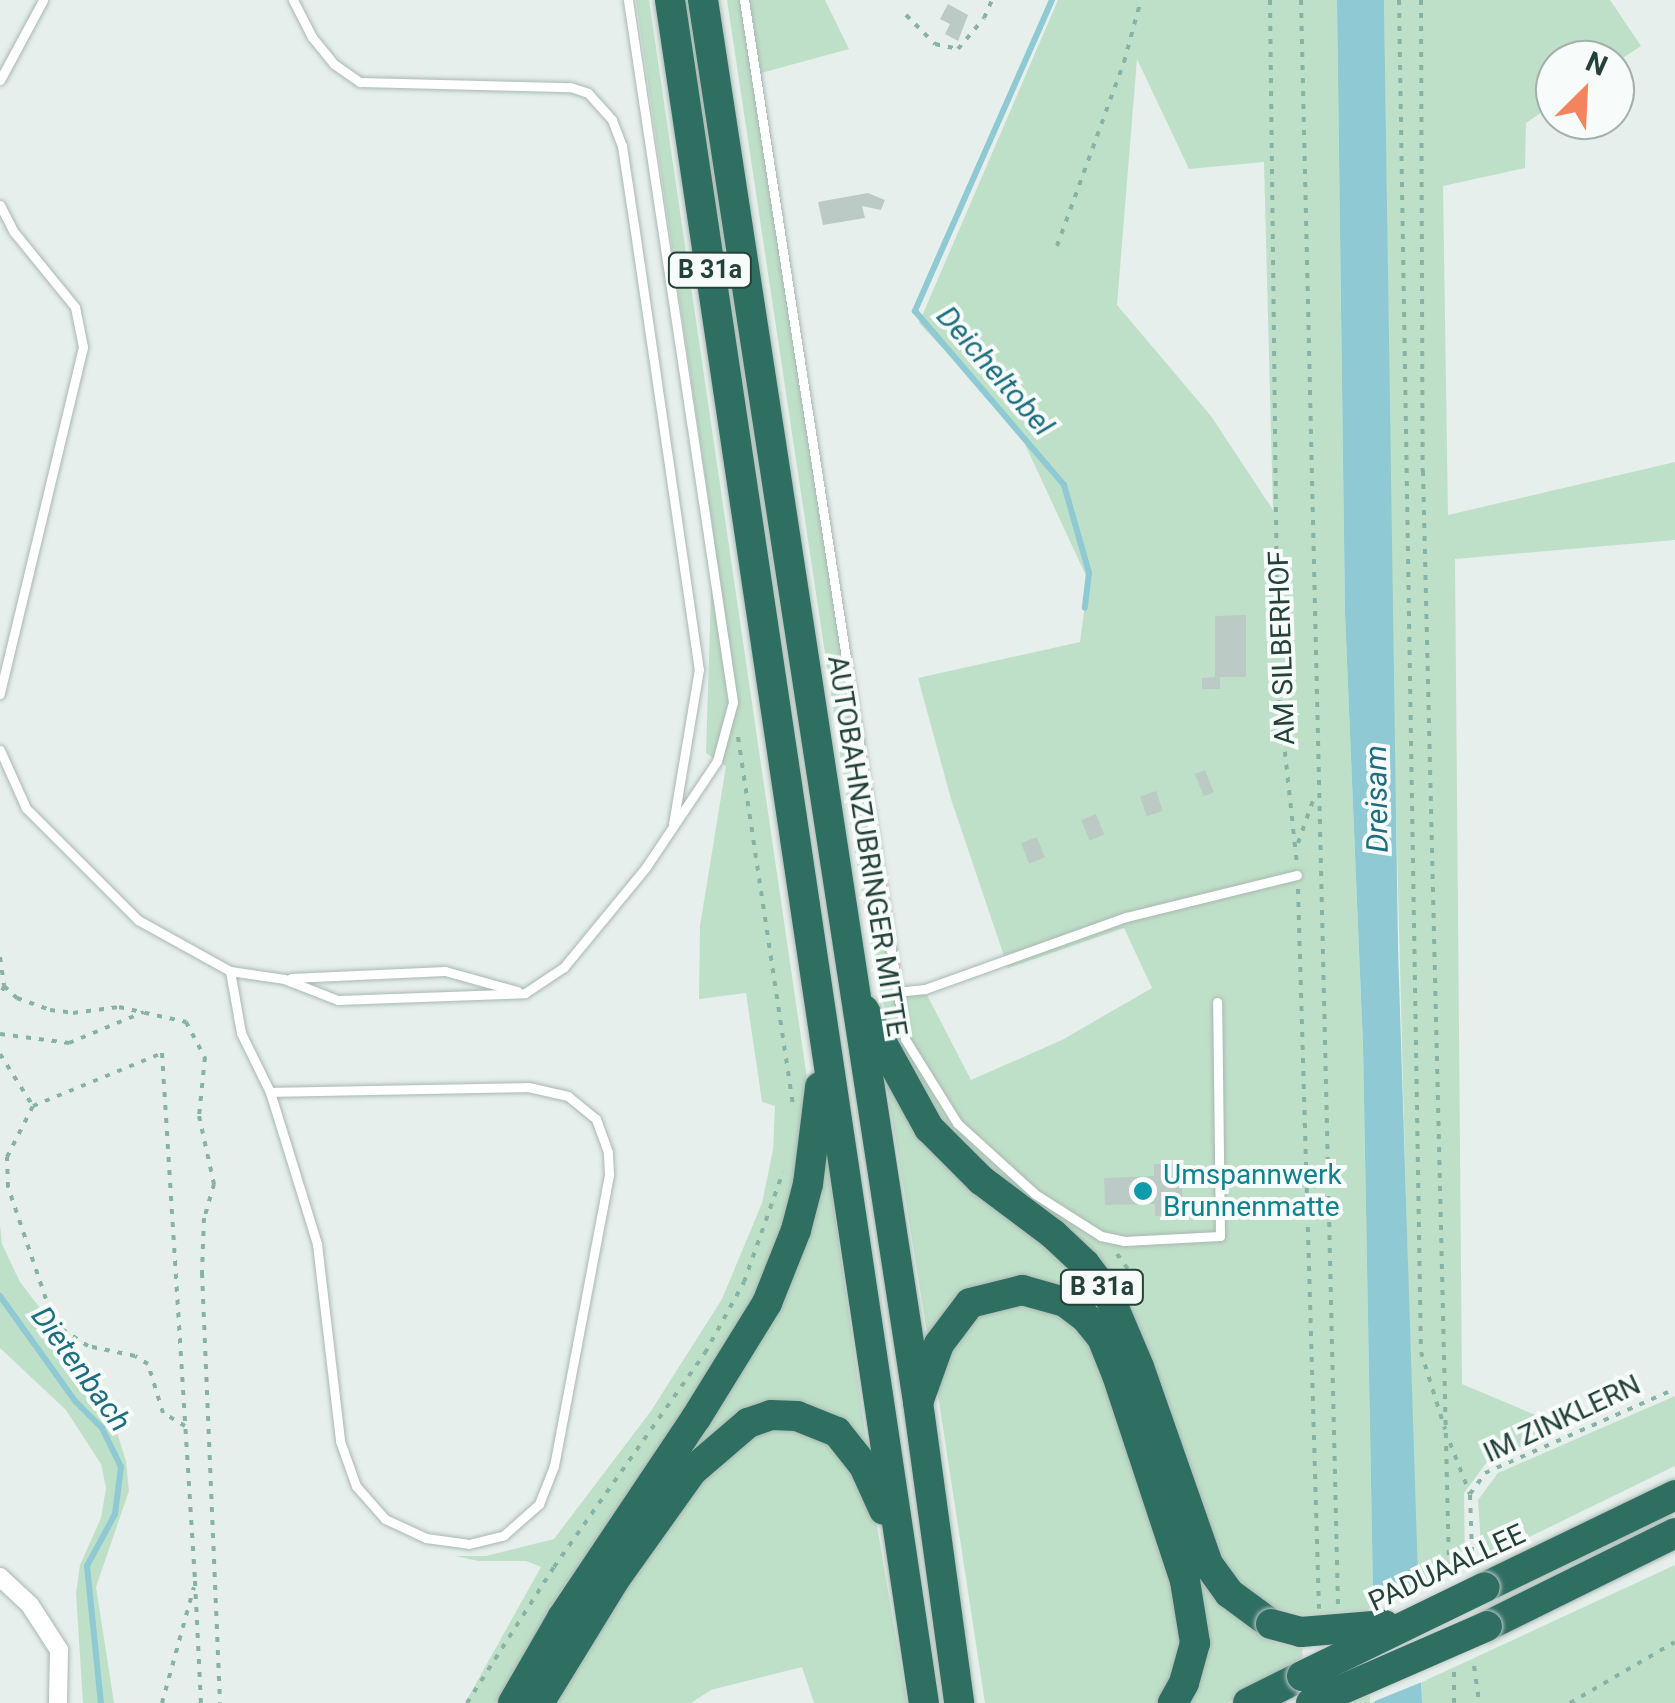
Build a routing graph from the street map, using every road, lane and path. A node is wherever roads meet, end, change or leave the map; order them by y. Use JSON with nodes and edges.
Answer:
{"nodes":[{"id":1,"x":43,"y":0,"type":"edge"},
{"id":2,"x":293,"y":0,"type":"edge"},
{"id":3,"x":628,"y":0,"type":"edge"},
{"id":4,"x":670,"y":0,"type":"edge"},
{"id":5,"x":704,"y":0,"type":"edge"},
{"id":6,"x":744,"y":0,"type":"edge"},
{"id":7,"x":992,"y":0,"type":"edge"},
{"id":8,"x":1141,"y":0,"type":"edge"},
{"id":9,"x":1270,"y":0,"type":"edge"},
{"id":10,"x":1301,"y":0,"type":"edge"},
{"id":11,"x":1398,"y":0,"type":"edge"},
{"id":12,"x":1420,"y":0,"type":"edge"},
{"id":13,"x":906,"y":15,"type":"dead end"},
{"id":14,"x":0,"y":80,"type":"edge"},
{"id":15,"x":0,"y":205,"type":"edge"},
{"id":16,"x":1057,"y":246,"type":"dead end"},
{"id":17,"x":0,"y":694,"type":"edge"},
{"id":18,"x":733,"y":702,"type":"junction"},
{"id":19,"x":0,"y":750,"type":"edge"},
{"id":20,"x":1316,"y":793,"type":"junction"},
{"id":21,"x":671,"y":830,"type":"junction"},
{"id":22,"x":1297,"y":848,"type":"junction"},
{"id":23,"x":1298,"y":875,"type":"junction"},
{"id":24,"x":0,"y":956,"type":"edge"},
{"id":25,"x":230,"y":971,"type":"junction"},
{"id":26,"x":284,"y":979,"type":"junction"},
{"id":27,"x":4,"y":986,"type":"junction"},
{"id":28,"x":525,"y":992,"type":"junction"},
{"id":29,"x":896,"y":992,"type":"junction"},
{"id":30,"x":0,"y":997,"type":"edge"},
{"id":31,"x":856,"y":998,"type":"junction"},
{"id":32,"x":1217,"y":1002,"type":"dead end"},
{"id":33,"x":147,"y":1011,"type":"junction"},
{"id":34,"x":0,"y":1034,"type":"edge"},
{"id":35,"x":824,"y":1044,"type":"junction"},
{"id":36,"x":0,"y":1054,"type":"edge"},
{"id":37,"x":270,"y":1092,"type":"junction"},
{"id":38,"x":793,"y":1105,"type":"dead end"},
{"id":39,"x":33,"y":1106,"type":"junction"},
{"id":40,"x":786,"y":1164,"type":"dead end"},
{"id":41,"x":1101,"y":1236,"type":"junction"},
{"id":42,"x":1140,"y":1286,"type":"dead end"},
{"id":43,"x":1675,"y":1388,"type":"edge"},
{"id":44,"x":918,"y":1402,"type":"junction"},
{"id":45,"x":185,"y":1426,"type":"junction"},
{"id":46,"x":1448,"y":1437,"type":"junction"},
{"id":47,"x":1470,"y":1494,"type":"junction"},
{"id":48,"x":1675,"y":1495,"type":"edge"},
{"id":49,"x":1675,"y":1533,"type":"edge"},
{"id":50,"x":898,"y":1538,"type":"junction"},
{"id":51,"x":1472,"y":1552,"type":"dead end"},
{"id":52,"x":1449,"y":1564,"type":"dead end"},
{"id":53,"x":0,"y":1577,"type":"edge"},
{"id":54,"x":195,"y":1581,"type":"junction"},
{"id":55,"x":1338,"y":1610,"type":"dead end"},
{"id":56,"x":1319,"y":1611,"type":"dead end"},
{"id":57,"x":1403,"y":1624,"type":"junction"},
{"id":58,"x":1675,"y":1642,"type":"edge"},
{"id":59,"x":1474,"y":1666,"type":"dead end"},
{"id":60,"x":1454,"y":1668,"type":"dead end"},
{"id":61,"x":1306,"y":1689,"type":"edge"},
{"id":62,"x":58,"y":1703,"type":"edge"},
{"id":63,"x":162,"y":1703,"type":"edge"},
{"id":64,"x":201,"y":1703,"type":"edge"},
{"id":65,"x":220,"y":1703,"type":"edge"},
{"id":66,"x":467,"y":1703,"type":"edge"},
{"id":67,"x":513,"y":1703,"type":"edge"},
{"id":68,"x":539,"y":1703,"type":"edge"},
{"id":69,"x":924,"y":1703,"type":"edge"},
{"id":70,"x":959,"y":1703,"type":"edge"},
{"id":71,"x":1173,"y":1703,"type":"edge"},
{"id":72,"x":1248,"y":1703,"type":"edge"},
{"id":73,"x":1454,"y":1703,"type":"edge"},
{"id":74,"x":1479,"y":1703,"type":"edge"},
{"id":75,"x":1570,"y":1703,"type":"edge"}],
"edges":[{"from":1,"to":14,"type":"lane"},
{"from":2,"to":21,"type":"lane"},
{"from":3,"to":18,"type":"lane"},
{"from":4,"to":35,"type":"highway","number":"B 31a"},
{"from":5,"to":31,"type":"highway","name":"AUTOBAHNZUBRINGER MITTE","number":"B 31a"},
{"from":6,"to":29,"type":"lane"},
{"from":7,"to":13,"type":"path"},
{"from":8,"to":16,"type":"path"},
{"from":9,"to":22,"type":"path","name":"AM SILBERHOF"},
{"from":10,"to":20,"type":"path"},
{"from":11,"to":46,"type":"path"},
{"from":12,"to":46,"type":"path"},
{"from":15,"to":17,"type":"lane"},
{"from":18,"to":21,"type":"lane"},
{"from":18,"to":38,"type":"path"},
{"from":19,"to":25,"type":"lane"},
{"from":20,"to":22,"type":"path"},
{"from":20,"to":55,"type":"path"},
{"from":21,"to":28,"type":"lane"},
{"from":22,"to":23,"type":"path","name":"AM SILBERHOF"},
{"from":23,"to":29,"type":"lane"},
{"from":23,"to":56,"type":"path","name":"AM SILBERHOF"},
{"from":24,"to":27,"type":"path"},
{"from":25,"to":26,"type":"lane"},
{"from":25,"to":37,"type":"lane"},
{"from":26,"to":28,"type":"lane"},
{"from":26,"to":28,"type":"lane"},
{"from":27,"to":30,"type":"path"},
{"from":27,"to":33,"type":"path"},
{"from":29,"to":41,"type":"lane"},
{"from":31,"to":44,"type":"highway","name":"AUTOBAHNZUBRINGER MITTE","number":"B 31a"},
{"from":31,"to":57,"type":"highway","number":"B 31a","bridge":true},
{"from":32,"to":41,"type":"lane"},
{"from":33,"to":34,"type":"path"},
{"from":33,"to":65,"type":"path"},
{"from":35,"to":50,"type":"highway","number":"B 31a"},
{"from":35,"to":67,"type":"highway"},
{"from":36,"to":39,"type":"path"},
{"from":37,"to":37,"type":"lane"},
{"from":39,"to":45,"type":"path"},
{"from":39,"to":45,"type":"path"},
{"from":40,"to":66,"type":"path"},
{"from":41,"to":42,"type":"path"},
{"from":43,"to":47,"type":"path","name":"IM ZINKLERN"},
{"from":44,"to":70,"type":"highway","name":"AUTOBAHNZUBRINGER MITTE","number":"B 31a"},
{"from":44,"to":71,"type":"highway"},
{"from":45,"to":54,"type":"path"},
{"from":46,"to":47,"type":"path"},
{"from":46,"to":52,"type":"path"},
{"from":47,"to":51,"type":"path","name":"IM ZINKLERN"},
{"from":48,"to":57,"type":"highway","name":"PADUAALLEE","bridge":true},
{"from":49,"to":61,"type":"highway","name":"PADUAALLEE","bridge":true},
{"from":50,"to":68,"type":"highway","number":"B 31a"},
{"from":50,"to":69,"type":"highway","number":"B 31a"},
{"from":53,"to":62,"type":"street"},
{"from":54,"to":63,"type":"path"},
{"from":54,"to":64,"type":"path"},
{"from":57,"to":61,"type":"highway","name":"PADUAALLEE","bridge":true},
{"from":58,"to":75,"type":"path"},
{"from":59,"to":74,"type":"path"},
{"from":60,"to":73,"type":"path"},
{"from":61,"to":72,"type":"highway","name":"PADUAALLEE"}]}
